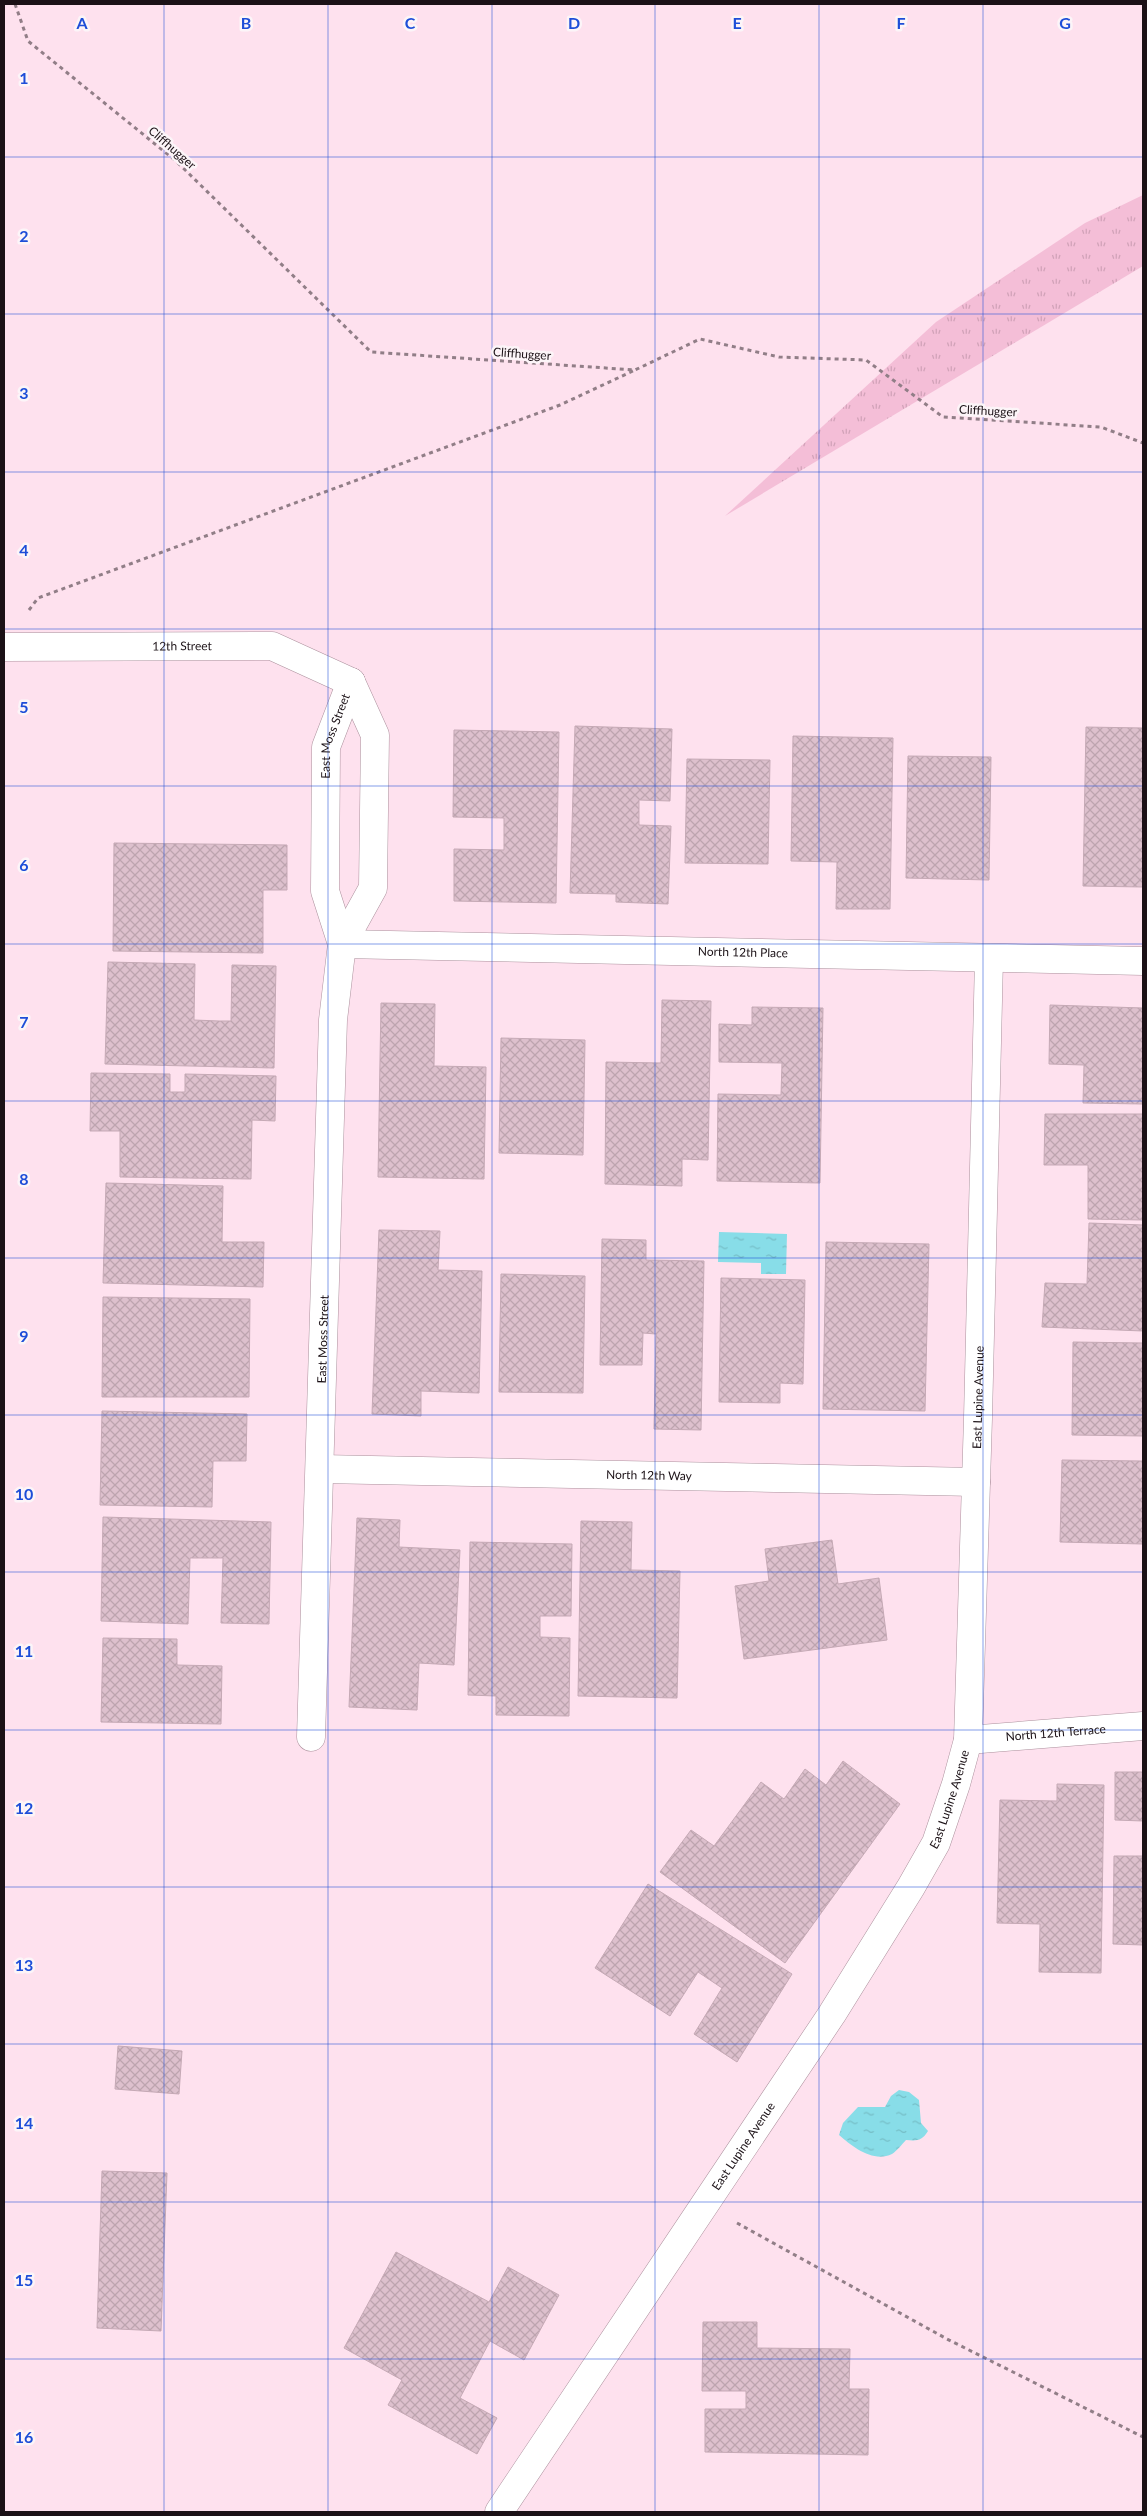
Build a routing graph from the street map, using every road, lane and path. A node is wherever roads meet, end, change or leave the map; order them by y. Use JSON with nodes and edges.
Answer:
{"nodes":[{"id":1,"x":15,"y":4,"type":"edge"},
{"id":2,"x":635,"y":370,"type":"junction"},
{"id":3,"x":1143,"y":443,"type":"edge"},
{"id":4,"x":27,"y":613,"type":"dead end"},
{"id":5,"x":4,"y":647,"type":"edge"},
{"id":6,"x":351,"y":682,"type":"junction"},
{"id":7,"x":342,"y":944,"type":"junction"},
{"id":8,"x":989,"y":959,"type":"junction"},
{"id":9,"x":1143,"y":961,"type":"edge"},
{"id":10,"x":321,"y":1470,"type":"junction"},
{"id":11,"x":976,"y":1482,"type":"junction"},
{"id":12,"x":1143,"y":1726,"type":"edge"},
{"id":13,"x":311,"y":1737,"type":"dead end"},
{"id":14,"x":968,"y":1740,"type":"junction"},
{"id":15,"x":705,"y":2204,"type":"junction"},
{"id":16,"x":1143,"y":2437,"type":"edge"},
{"id":17,"x":499,"y":2512,"type":"edge"}],
"edges":[{"from":1,"to":2,"type":"path","name":"Cliffhugger"},
{"from":2,"to":3,"type":"path","name":"Cliffhugger"},
{"from":2,"to":4,"type":"path"},
{"from":5,"to":6,"type":"street","name":"12th Street"},
{"from":6,"to":7,"type":"street","name":"East Moss Street"},
{"from":6,"to":7,"type":"street","name":"East Moss Street"},
{"from":7,"to":8,"type":"street","name":"North 12th Place"},
{"from":7,"to":10,"type":"street","name":"East Moss Street"},
{"from":8,"to":9,"type":"street","name":"North 12th Place"},
{"from":8,"to":11,"type":"street","name":"East Lupine Avenue"},
{"from":10,"to":11,"type":"street","name":"North 12th Way"},
{"from":10,"to":13,"type":"street","name":"East Moss Street"},
{"from":11,"to":14,"type":"street","name":"East Lupine Avenue"},
{"from":12,"to":14,"type":"street","name":"North 12th Terrace"},
{"from":14,"to":15,"type":"street","name":"East Lupine Avenue"},
{"from":15,"to":16,"type":"path"},
{"from":15,"to":17,"type":"street","name":"East Lupine Avenue"}]}
